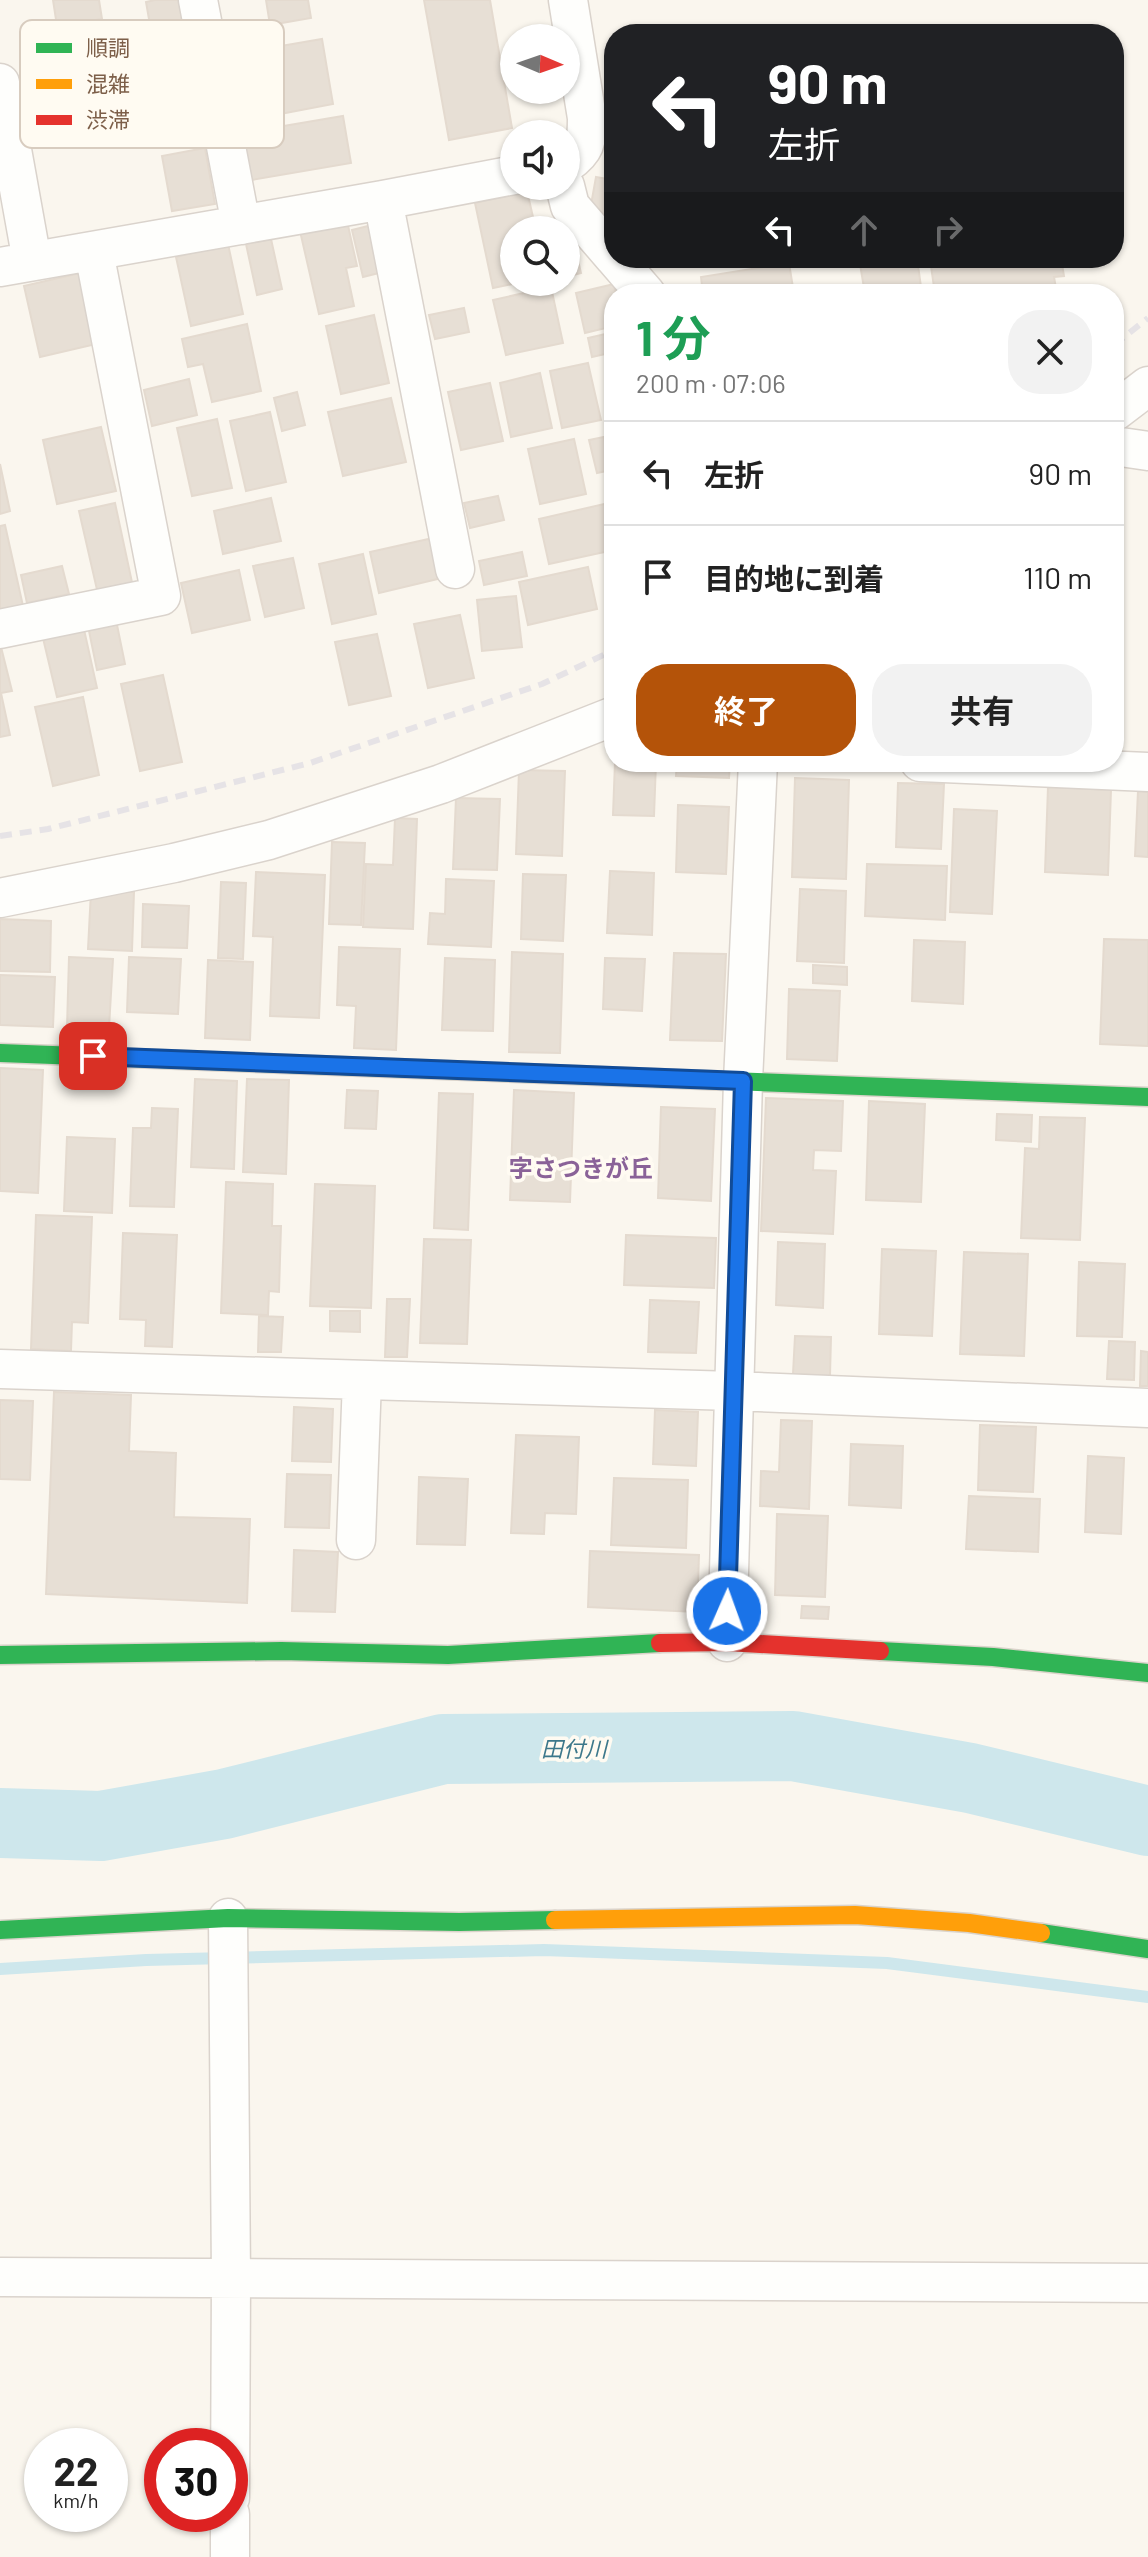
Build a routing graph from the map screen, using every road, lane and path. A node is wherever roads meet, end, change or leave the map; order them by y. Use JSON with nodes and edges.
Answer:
{"nodes":[{"id":1,"x":198,"y":0,"type":"edge"},
{"id":2,"x":568,"y":0,"type":"edge"},
{"id":3,"x":202,"y":20,"type":"edge"},
{"id":4,"x":0,"y":83,"type":"edge"},
{"id":5,"x":226,"y":148,"type":"edge"},
{"id":6,"x":580,"y":155,"type":"edge"},
{"id":7,"x":500,"y":178,"type":"edge"},
{"id":8,"x":383,"y":200,"type":"junction"},
{"id":9,"x":568,"y":200,"type":"edge"},
{"id":10,"x":241,"y":225,"type":"junction"},
{"id":11,"x":604,"y":245,"type":"edge"},
{"id":12,"x":94,"y":252,"type":"junction"},
{"id":13,"x":16,"y":264,"type":"edge"},
{"id":14,"x":624,"y":268,"type":"edge"},
{"id":15,"x":637,"y":284,"type":"edge"},
{"id":16,"x":1148,"y":386,"type":"edge"},
{"id":17,"x":1124,"y":404,"type":"edge"},
{"id":18,"x":1124,"y":447,"type":"edge"},
{"id":19,"x":1148,"y":451,"type":"edge"},
{"id":20,"x":455,"y":569,"type":"dead end"},
{"id":21,"x":0,"y":629,"type":"edge"},
{"id":22,"x":604,"y":720,"type":"edge"},
{"id":23,"x":1124,"y":771,"type":"edge"},
{"id":24,"x":758,"y":772,"type":"edge"},
{"id":25,"x":1148,"y":772,"type":"edge"},
{"id":26,"x":0,"y":898,"type":"edge"},
{"id":27,"x":0,"y":1053,"type":"edge"},
{"id":28,"x":743,"y":1081,"type":"junction"},
{"id":29,"x":1148,"y":1097,"type":"edge"},
{"id":30,"x":0,"y":1369,"type":"edge"},
{"id":31,"x":362,"y":1380,"type":"junction"},
{"id":32,"x":733,"y":1391,"type":"junction"},
{"id":33,"x":1148,"y":1408,"type":"edge"},
{"id":34,"x":356,"y":1540,"type":"dead end"},
{"id":35,"x":727,"y":1642,"type":"junction"},
{"id":36,"x":0,"y":1655,"type":"edge"},
{"id":37,"x":1148,"y":1673,"type":"edge"},
{"id":38,"x":228,"y":1918,"type":"junction"},
{"id":39,"x":0,"y":1930,"type":"edge"},
{"id":40,"x":1148,"y":1949,"type":"edge"},
{"id":41,"x":0,"y":2277,"type":"edge"},
{"id":42,"x":231,"y":2277,"type":"junction"},
{"id":43,"x":1148,"y":2283,"type":"edge"},
{"id":44,"x":230,"y":2428,"type":"edge"},
{"id":45,"x":230,"y":2532,"type":"edge"},
{"id":46,"x":230,"y":2557,"type":"edge"}],
"edges":[{"from":1,"to":3,"type":"street"},
{"from":2,"to":6,"type":"street"},
{"from":4,"to":13,"type":"street"},
{"from":5,"to":10,"type":"street"},
{"from":7,"to":8,"type":"street"},
{"from":8,"to":10,"type":"street"},
{"from":8,"to":20,"type":"street"},
{"from":9,"to":11,"type":"street"},
{"from":10,"to":12,"type":"street"},
{"from":12,"to":13,"type":"street"},
{"from":12,"to":21,"type":"street"},
{"from":14,"to":15,"type":"street"},
{"from":16,"to":17,"type":"street"},
{"from":18,"to":19,"type":"street"},
{"from":22,"to":26,"type":"street"},
{"from":23,"to":25,"type":"street"},
{"from":24,"to":28,"type":"street"},
{"from":27,"to":28,"type":"street"},
{"from":28,"to":29,"type":"street"},
{"from":28,"to":32,"type":"street"},
{"from":30,"to":31,"type":"street"},
{"from":31,"to":32,"type":"street"},
{"from":31,"to":34,"type":"street"},
{"from":32,"to":33,"type":"street"},
{"from":32,"to":35,"type":"street"},
{"from":35,"to":36,"type":"street"},
{"from":35,"to":37,"type":"street"},
{"from":38,"to":39,"type":"street"},
{"from":38,"to":40,"type":"street"},
{"from":38,"to":42,"type":"street"},
{"from":41,"to":42,"type":"street"},
{"from":42,"to":43,"type":"street"},
{"from":42,"to":44,"type":"street"},
{"from":45,"to":46,"type":"street"}]}
